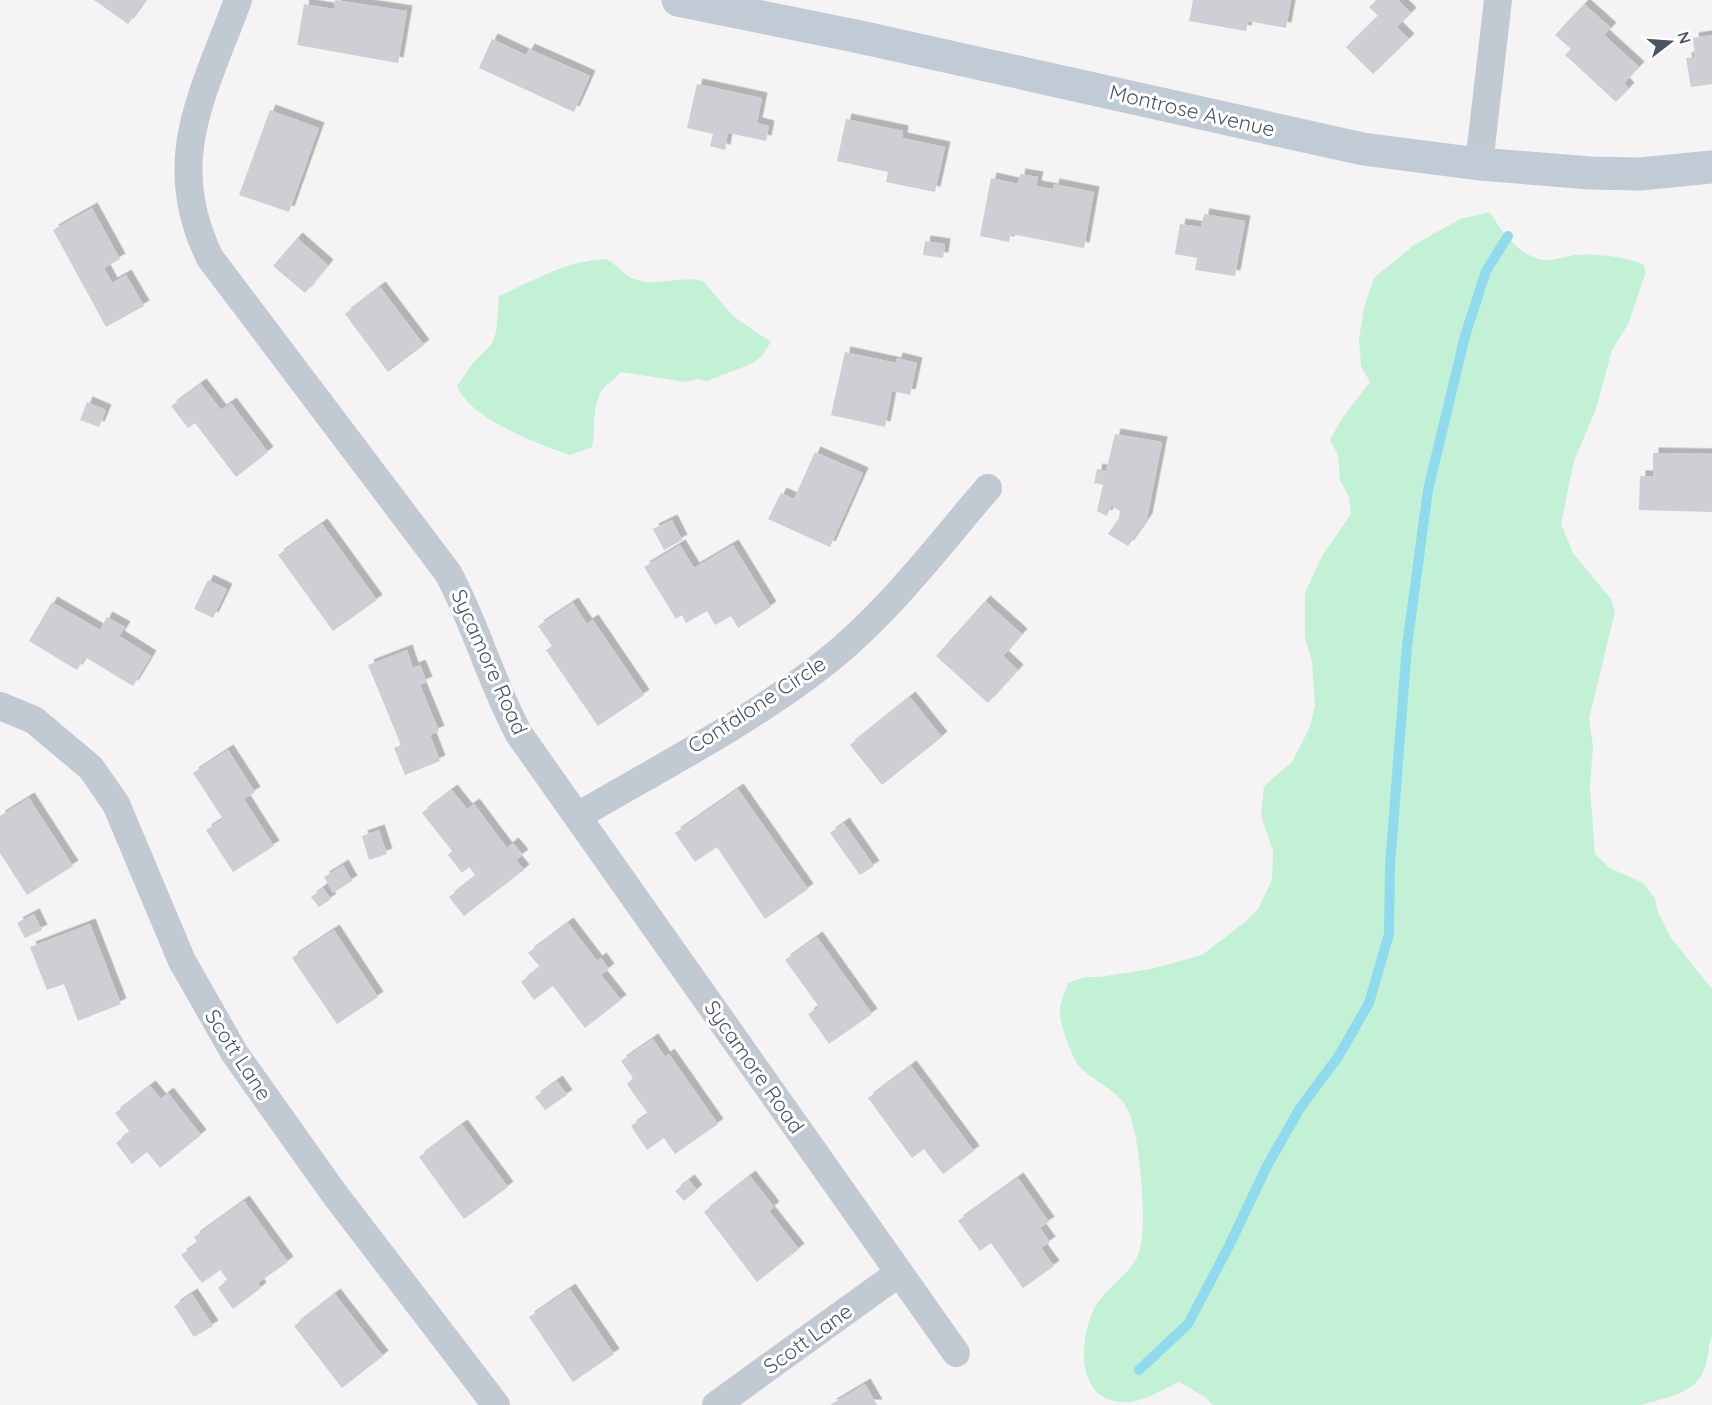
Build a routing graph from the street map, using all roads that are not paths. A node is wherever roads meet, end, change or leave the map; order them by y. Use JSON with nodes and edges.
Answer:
{"nodes":[{"id":1,"x":238,"y":0,"type":"edge"},
{"id":2,"x":678,"y":0,"type":"edge"},
{"id":3,"x":1498,"y":0,"type":"edge"},
{"id":4,"x":1479,"y":164,"type":"junction"},
{"id":5,"x":1712,"y":167,"type":"edge"},
{"id":6,"x":988,"y":488,"type":"dead end"},
{"id":7,"x":0,"y":706,"type":"edge"},
{"id":8,"x":578,"y":816,"type":"junction"},
{"id":9,"x":899,"y":1273,"type":"junction"},
{"id":10,"x":956,"y":1353,"type":"dead end"},
{"id":11,"x":496,"y":1405,"type":"edge"},
{"id":12,"x":716,"y":1405,"type":"edge"}],
"edges":[{"from":1,"to":8,"type":"street","name":"Sycamore Road"},
{"from":2,"to":4,"type":"main road","name":"Montrose Avenue"},
{"from":3,"to":4,"type":"street"},
{"from":4,"to":5,"type":"main road","name":"Montrose Avenue"},
{"from":6,"to":8,"type":"street","name":"Confalone Circle"},
{"from":7,"to":11,"type":"street","name":"Scott Lane"},
{"from":8,"to":9,"type":"street","name":"Sycamore Road"},
{"from":9,"to":10,"type":"street","name":"Sycamore Road"},
{"from":9,"to":12,"type":"street","name":"Scott Lane"}]}
